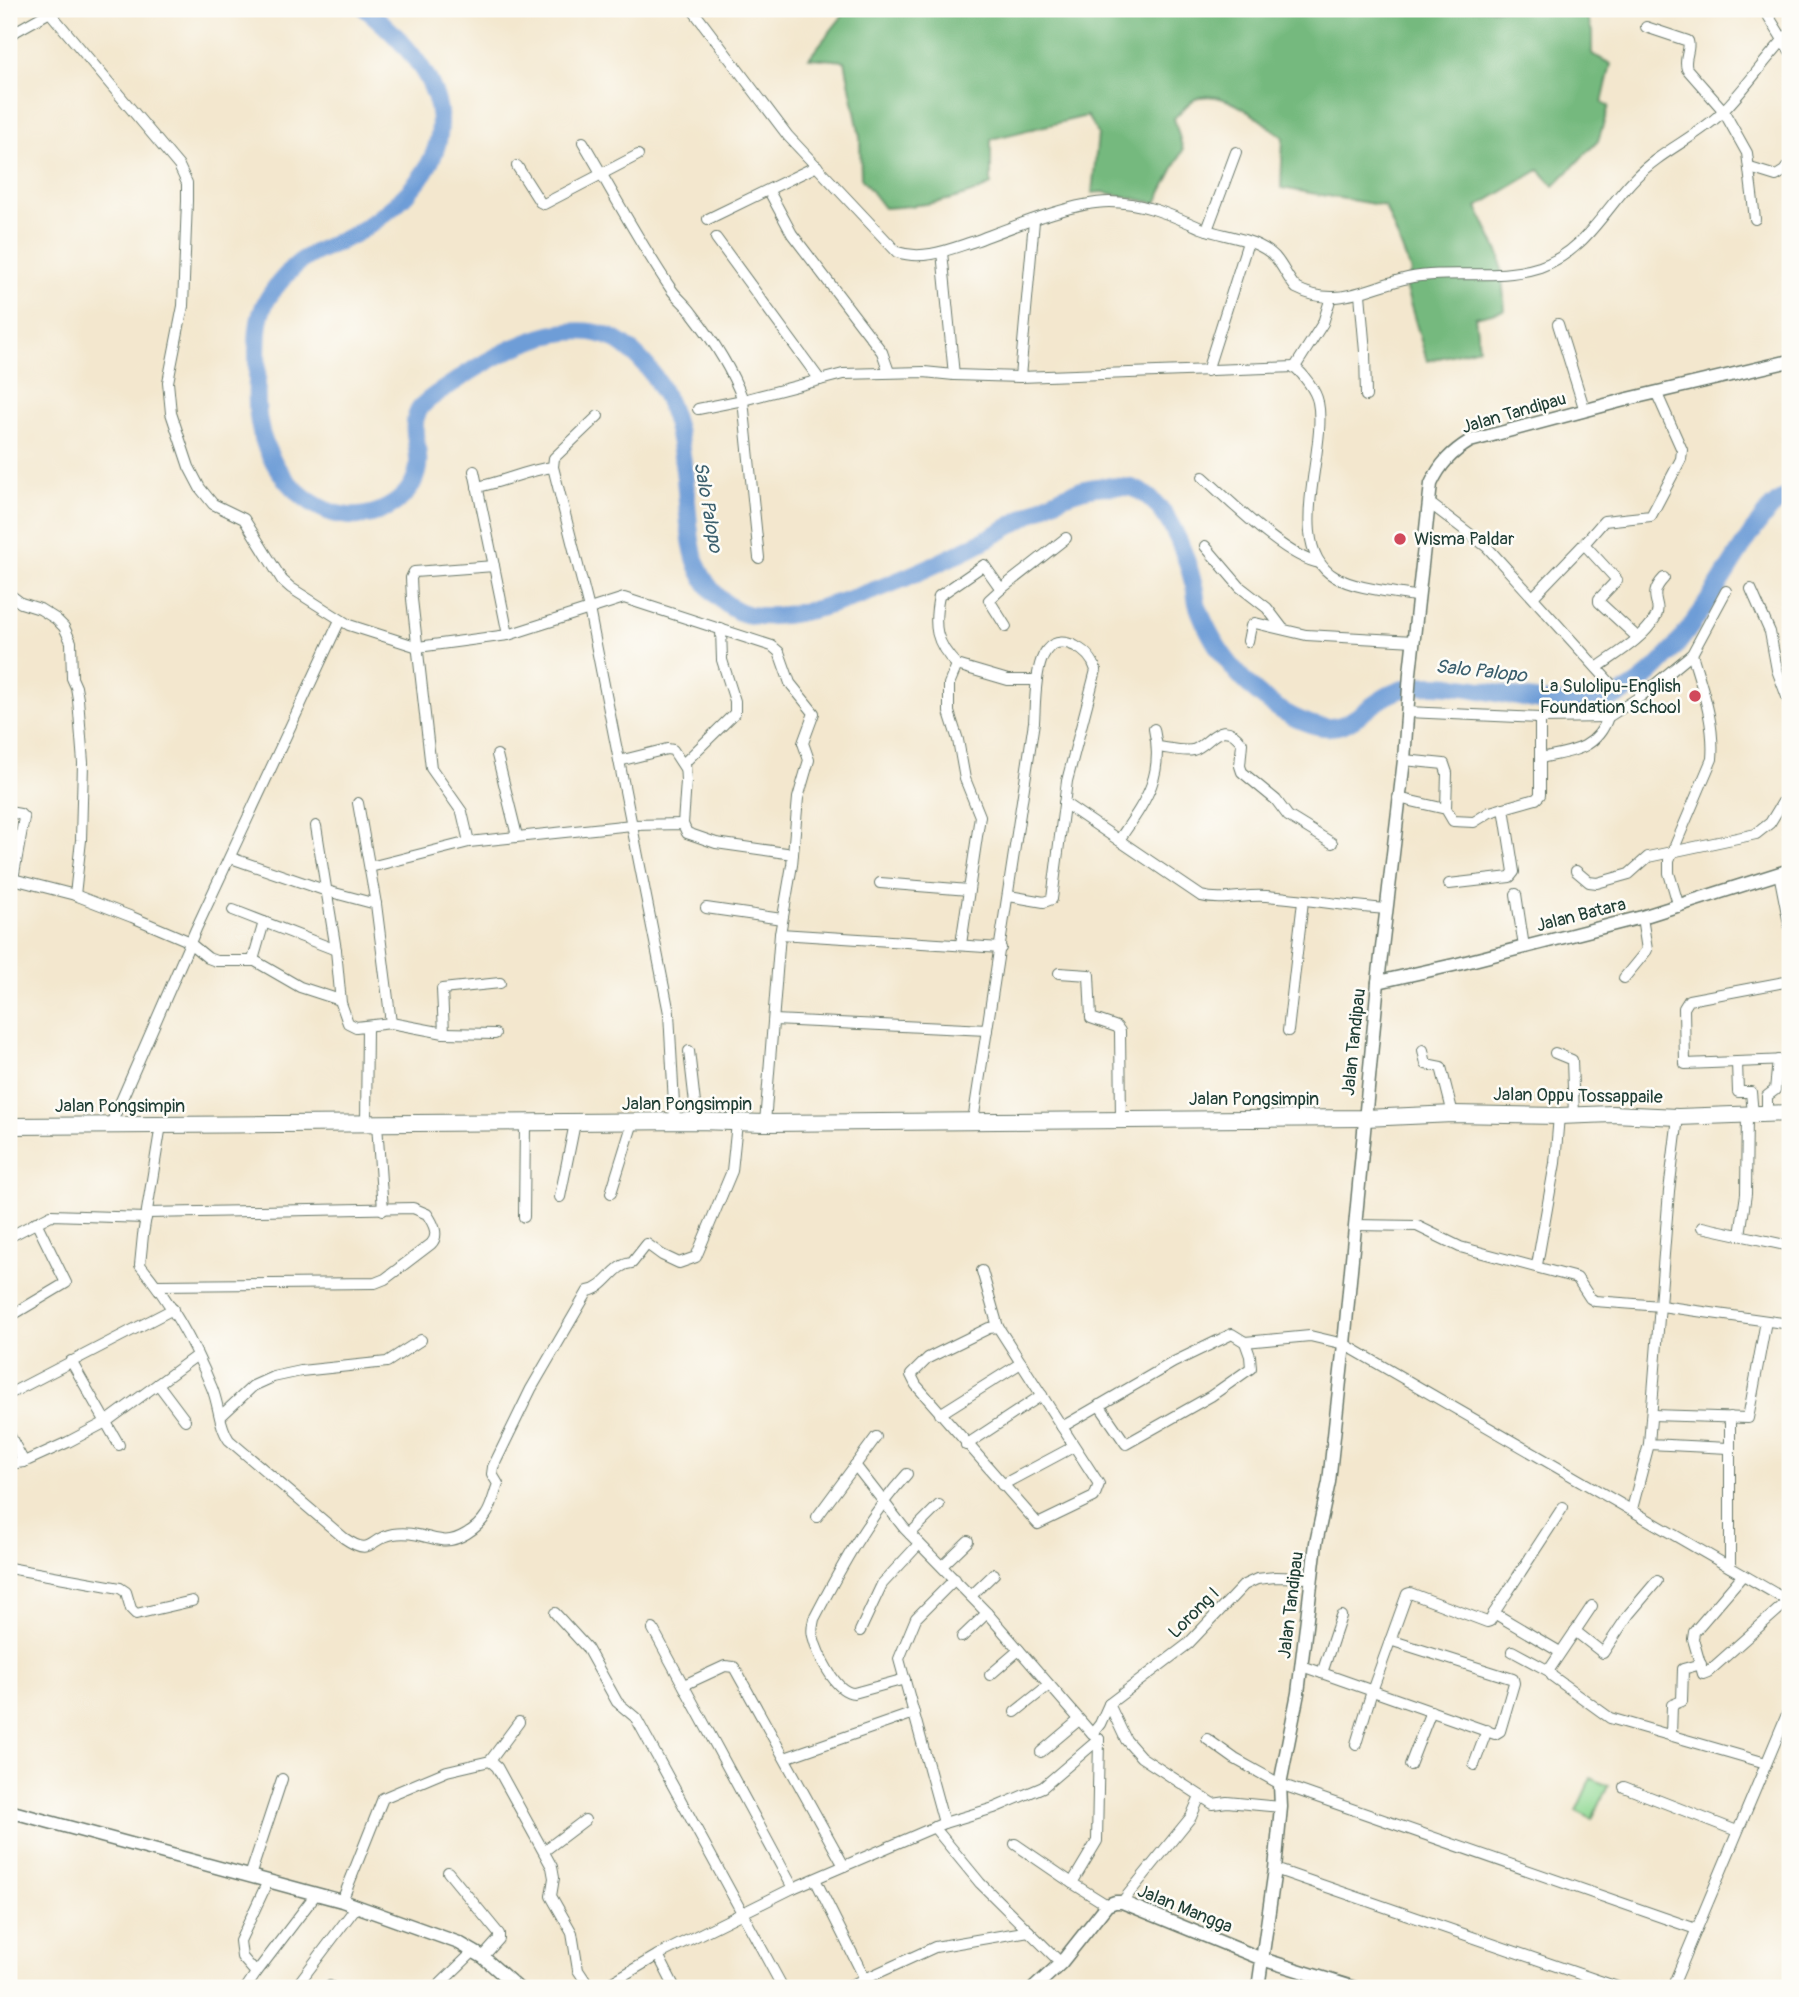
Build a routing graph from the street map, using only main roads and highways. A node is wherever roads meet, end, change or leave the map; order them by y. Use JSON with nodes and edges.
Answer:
{"nodes":[{"id":1,"x":1790,"y":1113,"type":"edge"},
{"id":2,"x":1365,"y":1118,"type":"joint"},
{"id":3,"x":9,"y":1126,"type":"edge"}],
"edges":[{"from":1,"to":2,"type":"main road","name":"Jalan Oppu Tossappaile"},
{"from":2,"to":3,"type":"main road","name":"Jalan Pongsimpin"}]}
